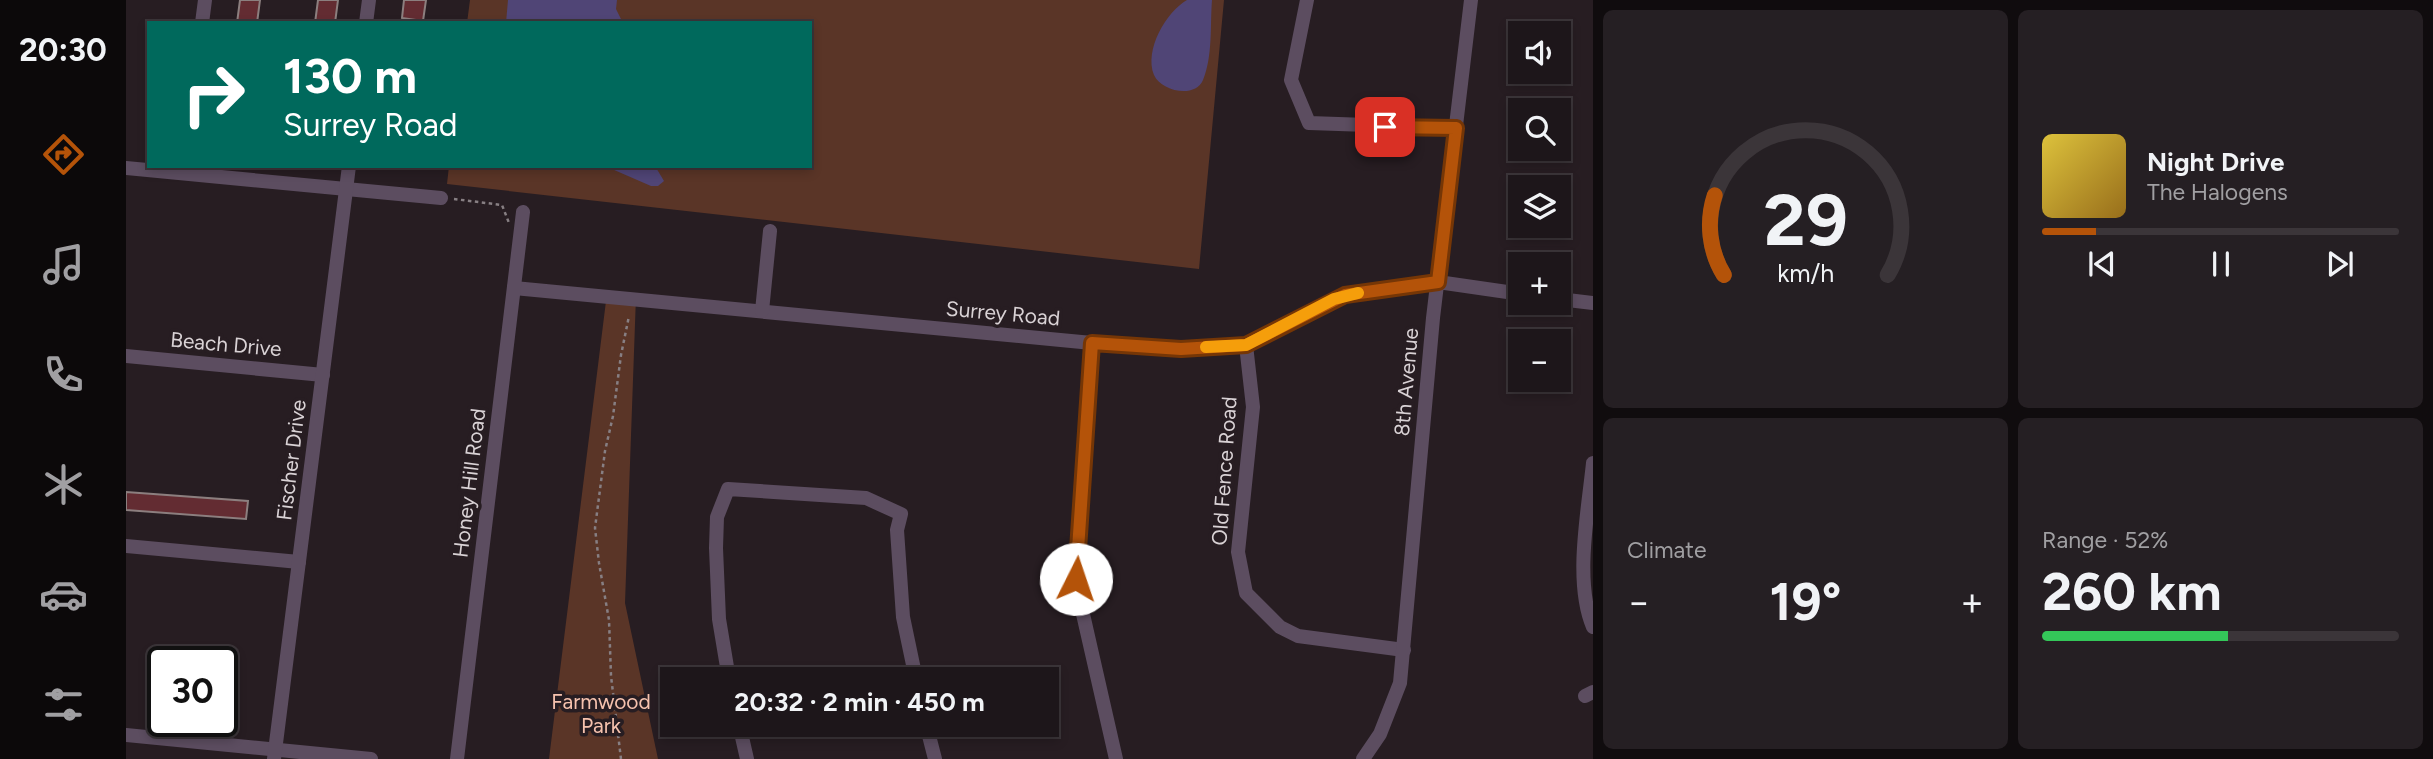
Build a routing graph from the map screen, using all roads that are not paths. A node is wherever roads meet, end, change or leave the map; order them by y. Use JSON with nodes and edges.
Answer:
{"nodes":[{"id":1,"x":205,"y":0,"type":"edge"},
{"id":2,"x":369,"y":0,"type":"edge"},
{"id":3,"x":1307,"y":0,"type":"edge"},
{"id":4,"x":1471,"y":0,"type":"edge"},
{"id":5,"x":202,"y":21,"type":"edge"},
{"id":6,"x":366,"y":21,"type":"edge"},
{"id":7,"x":1456,"y":128,"type":"junction"},
{"id":8,"x":126,"y":167,"type":"edge"},
{"id":9,"x":147,"y":168,"type":"edge"},
{"id":10,"x":154,"y":168,"type":"edge"},
{"id":11,"x":349,"y":168,"type":"edge"},
{"id":12,"x":183,"y":169,"type":"edge"},
{"id":13,"x":346,"y":188,"type":"junction"},
{"id":14,"x":441,"y":198,"type":"road end"},
{"id":15,"x":523,"y":212,"type":"dead end"},
{"id":16,"x":770,"y":231,"type":"dead end"},
{"id":17,"x":1438,"y":282,"type":"junction"},
{"id":18,"x":514,"y":288,"type":"junction"},
{"id":19,"x":1508,"y":292,"type":"edge"},
{"id":20,"x":1571,"y":300,"type":"edge"},
{"id":21,"x":1593,"y":303,"type":"edge"},
{"id":22,"x":762,"y":311,"type":"junction"},
{"id":23,"x":1092,"y":343,"type":"junction"},
{"id":24,"x":1246,"y":345,"type":"junction"},
{"id":25,"x":126,"y":356,"type":"edge"},
{"id":26,"x":323,"y":375,"type":"junction"},
{"id":27,"x":1593,"y":463,"type":"edge"},
{"id":28,"x":1590,"y":525,"type":"edge"},
{"id":29,"x":126,"y":546,"type":"edge"},
{"id":30,"x":299,"y":562,"type":"junction"},
{"id":31,"x":1593,"y":627,"type":"edge"},
{"id":32,"x":1404,"y":650,"type":"junction"},
{"id":33,"x":727,"y":667,"type":"edge"},
{"id":34,"x":913,"y":667,"type":"edge"},
{"id":35,"x":126,"y":735,"type":"edge"},
{"id":36,"x":742,"y":737,"type":"edge"},
{"id":37,"x":929,"y":737,"type":"edge"},
{"id":38,"x":274,"y":754,"type":"edge"},
{"id":39,"x":370,"y":759,"type":"edge"},
{"id":40,"x":457,"y":759,"type":"edge"},
{"id":41,"x":747,"y":759,"type":"edge"},
{"id":42,"x":934,"y":759,"type":"edge"},
{"id":43,"x":1116,"y":759,"type":"edge"},
{"id":44,"x":1363,"y":759,"type":"edge"}],
"edges":[{"from":1,"to":5,"type":"street"},
{"from":2,"to":6,"type":"street"},
{"from":3,"to":7,"type":"street"},
{"from":4,"to":7,"type":"street","name":"8th Avenue"},
{"from":7,"to":17,"type":"street","name":"8th Avenue"},
{"from":8,"to":9,"type":"street"},
{"from":10,"to":12,"type":"street"},
{"from":11,"to":13,"type":"street","name":"Fischer Drive"},
{"from":12,"to":13,"type":"street"},
{"from":13,"to":14,"type":"street"},
{"from":13,"to":26,"type":"street","name":"Fischer Drive"},
{"from":15,"to":18,"type":"street","name":"Honey Hill Road"},
{"from":16,"to":22,"type":"street"},
{"from":17,"to":19,"type":"street","name":"Surrey Road"},
{"from":17,"to":24,"type":"street","name":"Surrey Road"},
{"from":17,"to":32,"type":"street","name":"8th Avenue"},
{"from":18,"to":22,"type":"street","name":"Surrey Road"},
{"from":18,"to":40,"type":"street","name":"Honey Hill Road"},
{"from":20,"to":21,"type":"street"},
{"from":22,"to":23,"type":"street","name":"Surrey Road"},
{"from":23,"to":24,"type":"street","name":"Surrey Road"},
{"from":23,"to":43,"type":"street"},
{"from":24,"to":32,"type":"street","name":"Old Fence Road"},
{"from":25,"to":26,"type":"street","name":"Beach Drive"},
{"from":26,"to":30,"type":"street","name":"Fischer Drive"},
{"from":27,"to":28,"type":"street"},
{"from":28,"to":31,"type":"street"},
{"from":29,"to":30,"type":"street"},
{"from":30,"to":38,"type":"street","name":"Fischer Drive"},
{"from":32,"to":44,"type":"street","name":"8th Avenue"},
{"from":33,"to":34,"type":"street"},
{"from":35,"to":38,"type":"street"},
{"from":36,"to":41,"type":"street"},
{"from":37,"to":42,"type":"street"},
{"from":38,"to":39,"type":"street"}]}
